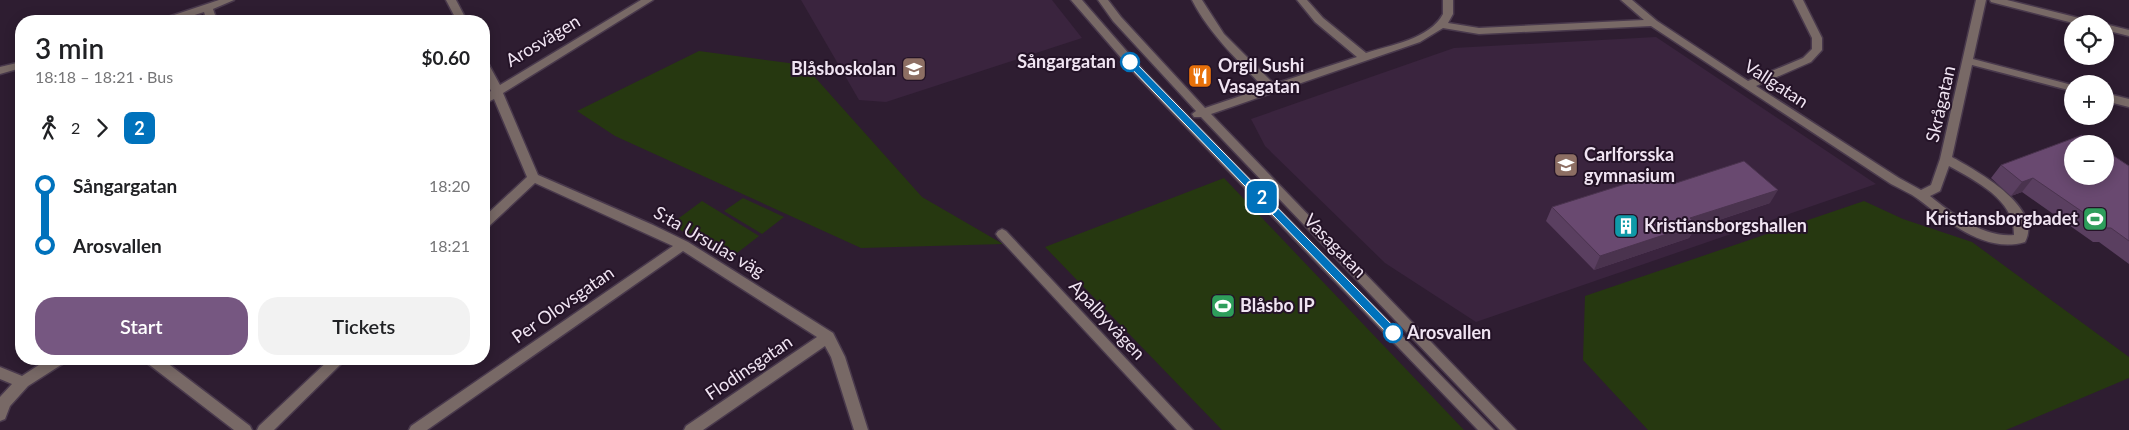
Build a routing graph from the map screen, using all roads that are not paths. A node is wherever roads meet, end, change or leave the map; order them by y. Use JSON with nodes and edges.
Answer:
{"nodes":[{"id":1,"x":228,"y":0,"type":"edge"},
{"id":2,"x":451,"y":0,"type":"edge"},
{"id":3,"x":648,"y":0,"type":"edge"},
{"id":4,"x":1076,"y":0,"type":"edge"},
{"id":5,"x":1103,"y":0,"type":"edge"},
{"id":6,"x":1197,"y":0,"type":"edge"},
{"id":7,"x":1302,"y":0,"type":"edge"},
{"id":8,"x":1448,"y":0,"type":"edge"},
{"id":9,"x":1626,"y":0,"type":"edge"},
{"id":10,"x":1798,"y":0,"type":"edge"},
{"id":11,"x":1981,"y":0,"type":"edge"},
{"id":12,"x":1995,"y":0,"type":"edge"},
{"id":13,"x":207,"y":7,"type":"junction"},
{"id":14,"x":184,"y":15,"type":"edge"},
{"id":15,"x":210,"y":15,"type":"edge"},
{"id":16,"x":459,"y":15,"type":"edge"},
{"id":17,"x":2064,"y":17,"type":"edge"},
{"id":18,"x":1653,"y":22,"type":"junction"},
{"id":19,"x":1442,"y":24,"type":"junction"},
{"id":20,"x":2114,"y":29,"type":"edge"},
{"id":21,"x":2129,"y":33,"type":"edge"},
{"id":22,"x":1365,"y":58,"type":"junction"},
{"id":23,"x":1968,"y":61,"type":"junction"},
{"id":24,"x":15,"y":67,"type":"edge"},
{"id":25,"x":0,"y":71,"type":"edge"},
{"id":26,"x":490,"y":76,"type":"edge"},
{"id":27,"x":1747,"y":86,"type":"junction"},
{"id":28,"x":2064,"y":86,"type":"edge"},
{"id":29,"x":1272,"y":89,"type":"junction"},
{"id":30,"x":498,"y":91,"type":"junction"},
{"id":31,"x":490,"y":96,"type":"edge"},
{"id":32,"x":2114,"y":99,"type":"edge"},
{"id":33,"x":2129,"y":103,"type":"edge"},
{"id":34,"x":1203,"y":112,"type":"junction"},
{"id":35,"x":1185,"y":118,"type":"junction"},
{"id":36,"x":1946,"y":159,"type":"junction"},
{"id":37,"x":533,"y":178,"type":"junction"},
{"id":38,"x":1916,"y":193,"type":"junction"},
{"id":39,"x":490,"y":218,"type":"edge"},
{"id":40,"x":1002,"y":234,"type":"dead end"},
{"id":41,"x":683,"y":245,"type":"junction"},
{"id":42,"x":828,"y":337,"type":"junction"},
{"id":43,"x":50,"y":365,"type":"edge"},
{"id":44,"x":160,"y":365,"type":"edge"},
{"id":45,"x":334,"y":365,"type":"edge"},
{"id":46,"x":0,"y":373,"type":"edge"},
{"id":47,"x":23,"y":382,"type":"junction"},
{"id":48,"x":0,"y":415,"type":"edge"},
{"id":49,"x":245,"y":430,"type":"edge"},
{"id":50,"x":264,"y":430,"type":"edge"},
{"id":51,"x":416,"y":430,"type":"edge"},
{"id":52,"x":691,"y":430,"type":"edge"},
{"id":53,"x":861,"y":430,"type":"edge"},
{"id":54,"x":1186,"y":430,"type":"edge"},
{"id":55,"x":1487,"y":430,"type":"edge"},
{"id":56,"x":1509,"y":430,"type":"edge"}],
"edges":[{"from":1,"to":13,"type":"street"},
{"from":2,"to":16,"type":"street"},
{"from":3,"to":30,"type":"street","name":"Arosvägen"},
{"from":4,"to":35,"type":"street","name":"Vasagatan"},
{"from":5,"to":34,"type":"street","name":"Vasagatan"},
{"from":6,"to":29,"type":"street"},
{"from":7,"to":22,"type":"street"},
{"from":8,"to":19,"type":"street"},
{"from":9,"to":18,"type":"street","name":"Vallgatan"},
{"from":10,"to":27,"type":"street"},
{"from":11,"to":23,"type":"street","name":"Skrågatan"},
{"from":12,"to":17,"type":"street"},
{"from":13,"to":14,"type":"street"},
{"from":13,"to":15,"type":"street"},
{"from":18,"to":19,"type":"street"},
{"from":18,"to":27,"type":"street","name":"Vallgatan"},
{"from":19,"to":22,"type":"street"},
{"from":20,"to":21,"type":"street"},
{"from":22,"to":29,"type":"street"},
{"from":23,"to":28,"type":"street"},
{"from":23,"to":36,"type":"street","name":"Skrågatan"},
{"from":24,"to":25,"type":"street"},
{"from":26,"to":30,"type":"street"},
{"from":27,"to":38,"type":"street","name":"Vallgatan"},
{"from":29,"to":34,"type":"street"},
{"from":30,"to":31,"type":"street","name":"Arosvägen"},
{"from":30,"to":37,"type":"street"},
{"from":32,"to":33,"type":"street"},
{"from":34,"to":35,"type":"street"},
{"from":34,"to":56,"type":"street","name":"Vasagatan"},
{"from":35,"to":55,"type":"street","name":"Vasagatan"},
{"from":36,"to":38,"type":"street","name":"Skrågatan"},
{"from":36,"to":38,"type":"street","name":"Vallgatan"},
{"from":37,"to":39,"type":"street"},
{"from":37,"to":41,"type":"street","name":"S:ta Ursulas väg"},
{"from":40,"to":54,"type":"street","name":"Apalbyvägen"},
{"from":41,"to":42,"type":"street","name":"S:ta Ursulas väg"},
{"from":41,"to":51,"type":"street","name":"Per Olovsgatan"},
{"from":42,"to":52,"type":"street","name":"Flodinsgatan"},
{"from":42,"to":53,"type":"street"},
{"from":43,"to":47,"type":"street"},
{"from":44,"to":49,"type":"street"},
{"from":45,"to":50,"type":"street"},
{"from":46,"to":47,"type":"street"},
{"from":47,"to":48,"type":"street"}]}
